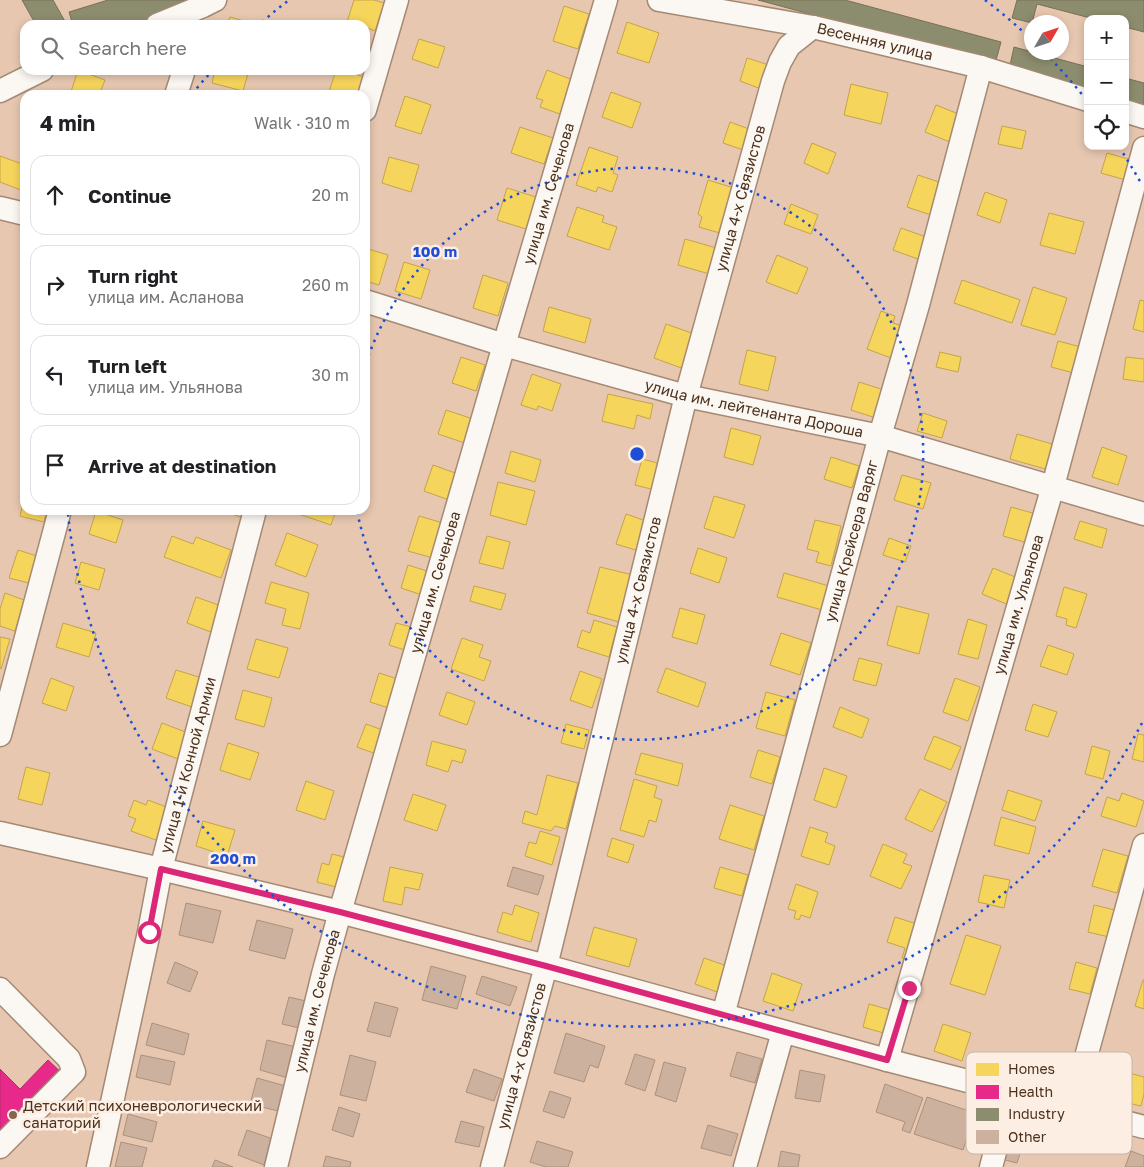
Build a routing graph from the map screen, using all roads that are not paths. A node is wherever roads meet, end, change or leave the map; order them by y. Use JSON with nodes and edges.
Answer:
{"nodes":[{"id":1,"x":397,"y":0,"type":"edge"},
{"id":2,"x":606,"y":0,"type":"edge"},
{"id":3,"x":659,"y":0,"type":"edge"},
{"id":4,"x":205,"y":10,"type":"edge"},
{"id":5,"x":173,"y":20,"type":"edge"},
{"id":6,"x":813,"y":27,"type":"junction"},
{"id":7,"x":981,"y":67,"type":"junction"},
{"id":8,"x":32,"y":75,"type":"edge"},
{"id":9,"x":182,"y":75,"type":"edge"},
{"id":10,"x":178,"y":90,"type":"edge"},
{"id":11,"x":0,"y":91,"type":"edge"},
{"id":12,"x":370,"y":93,"type":"edge"},
{"id":13,"x":1084,"y":99,"type":"edge"},
{"id":14,"x":1129,"y":112,"type":"edge"},
{"id":15,"x":1144,"y":117,"type":"edge"},
{"id":16,"x":1144,"y":148,"type":"edge"},
{"id":17,"x":0,"y":208,"type":"edge"},
{"id":18,"x":20,"y":213,"type":"edge"},
{"id":19,"x":370,"y":303,"type":"edge"},
{"id":20,"x":504,"y":345,"type":"junction"},
{"id":21,"x":686,"y":396,"type":"junction"},
{"id":22,"x":880,"y":436,"type":"junction"},
{"id":23,"x":1053,"y":486,"type":"junction"},
{"id":24,"x":1144,"y":514,"type":"edge"},
{"id":25,"x":59,"y":515,"type":"edge"},
{"id":26,"x":254,"y":515,"type":"edge"},
{"id":27,"x":0,"y":736,"type":"edge"},
{"id":28,"x":0,"y":833,"type":"edge"},
{"id":29,"x":1144,"y":845,"type":"edge"},
{"id":30,"x":161,"y":869,"type":"junction"},
{"id":31,"x":1138,"y":888,"type":"edge"},
{"id":32,"x":340,"y":912,"type":"junction"},
{"id":33,"x":546,"y":966,"type":"junction"},
{"id":34,"x":0,"y":989,"type":"edge"},
{"id":35,"x":723,"y":1015,"type":"junction"},
{"id":36,"x":783,"y":1032,"type":"junction"},
{"id":37,"x":1089,"y":1052,"type":"edge"},
{"id":38,"x":887,"y":1060,"type":"junction"},
{"id":39,"x":966,"y":1081,"type":"edge"},
{"id":40,"x":0,"y":1147,"type":"edge"},
{"id":41,"x":995,"y":1154,"type":"edge"},
{"id":42,"x":98,"y":1167,"type":"edge"},
{"id":43,"x":276,"y":1167,"type":"edge"},
{"id":44,"x":492,"y":1167,"type":"edge"},
{"id":45,"x":745,"y":1167,"type":"edge"},
{"id":46,"x":991,"y":1167,"type":"edge"}],
"edges":[{"from":1,"to":12,"type":"street"},
{"from":2,"to":20,"type":"street","name":"улица им. Сеченова"},
{"from":3,"to":6,"type":"street","name":"Весенняя улица"},
{"from":4,"to":5,"type":"street"},
{"from":6,"to":7,"type":"street","name":"Весенняя улица"},
{"from":6,"to":21,"type":"street","name":"улица 4-х Связистов"},
{"from":7,"to":13,"type":"street","name":"Весенняя улица"},
{"from":7,"to":22,"type":"street","name":"улица Крейсера Варяг"},
{"from":8,"to":11,"type":"street"},
{"from":9,"to":10,"type":"street"},
{"from":14,"to":15,"type":"street"},
{"from":16,"to":23,"type":"street","name":"улица им. Ульянова"},
{"from":17,"to":18,"type":"street"},
{"from":19,"to":20,"type":"street","name":"улица им. лейтенанта Дороша"},
{"from":20,"to":21,"type":"street","name":"улица им. лейтенанта Дороша"},
{"from":20,"to":32,"type":"street","name":"улица им. Сеченова"},
{"from":21,"to":22,"type":"street","name":"улица им. лейтенанта Дороша"},
{"from":21,"to":33,"type":"street","name":"улица 4-х Связистов"},
{"from":22,"to":23,"type":"street","name":"улица им. лейтенанта Дороша"},
{"from":22,"to":35,"type":"street","name":"улица Крейсера Варяг"},
{"from":23,"to":24,"type":"street","name":"улица им. лейтенанта Дороша"},
{"from":23,"to":38,"type":"street","name":"улица им. Ульянова"},
{"from":25,"to":27,"type":"street"},
{"from":26,"to":30,"type":"street","name":"улица 1-й Конной Армии"},
{"from":28,"to":30,"type":"street"},
{"from":29,"to":31,"type":"street"},
{"from":30,"to":32,"type":"street"},
{"from":30,"to":42,"type":"street","name":"улица 1-й Конной Армии"},
{"from":31,"to":37,"type":"street"},
{"from":32,"to":33,"type":"street"},
{"from":32,"to":43,"type":"street","name":"улица им. Сеченова"},
{"from":33,"to":35,"type":"street"},
{"from":33,"to":44,"type":"street","name":"улица 4-х Связистов"},
{"from":34,"to":40,"type":"street"},
{"from":35,"to":36,"type":"street"},
{"from":36,"to":38,"type":"street"},
{"from":36,"to":45,"type":"street"},
{"from":38,"to":39,"type":"street"},
{"from":41,"to":46,"type":"street"}]}
